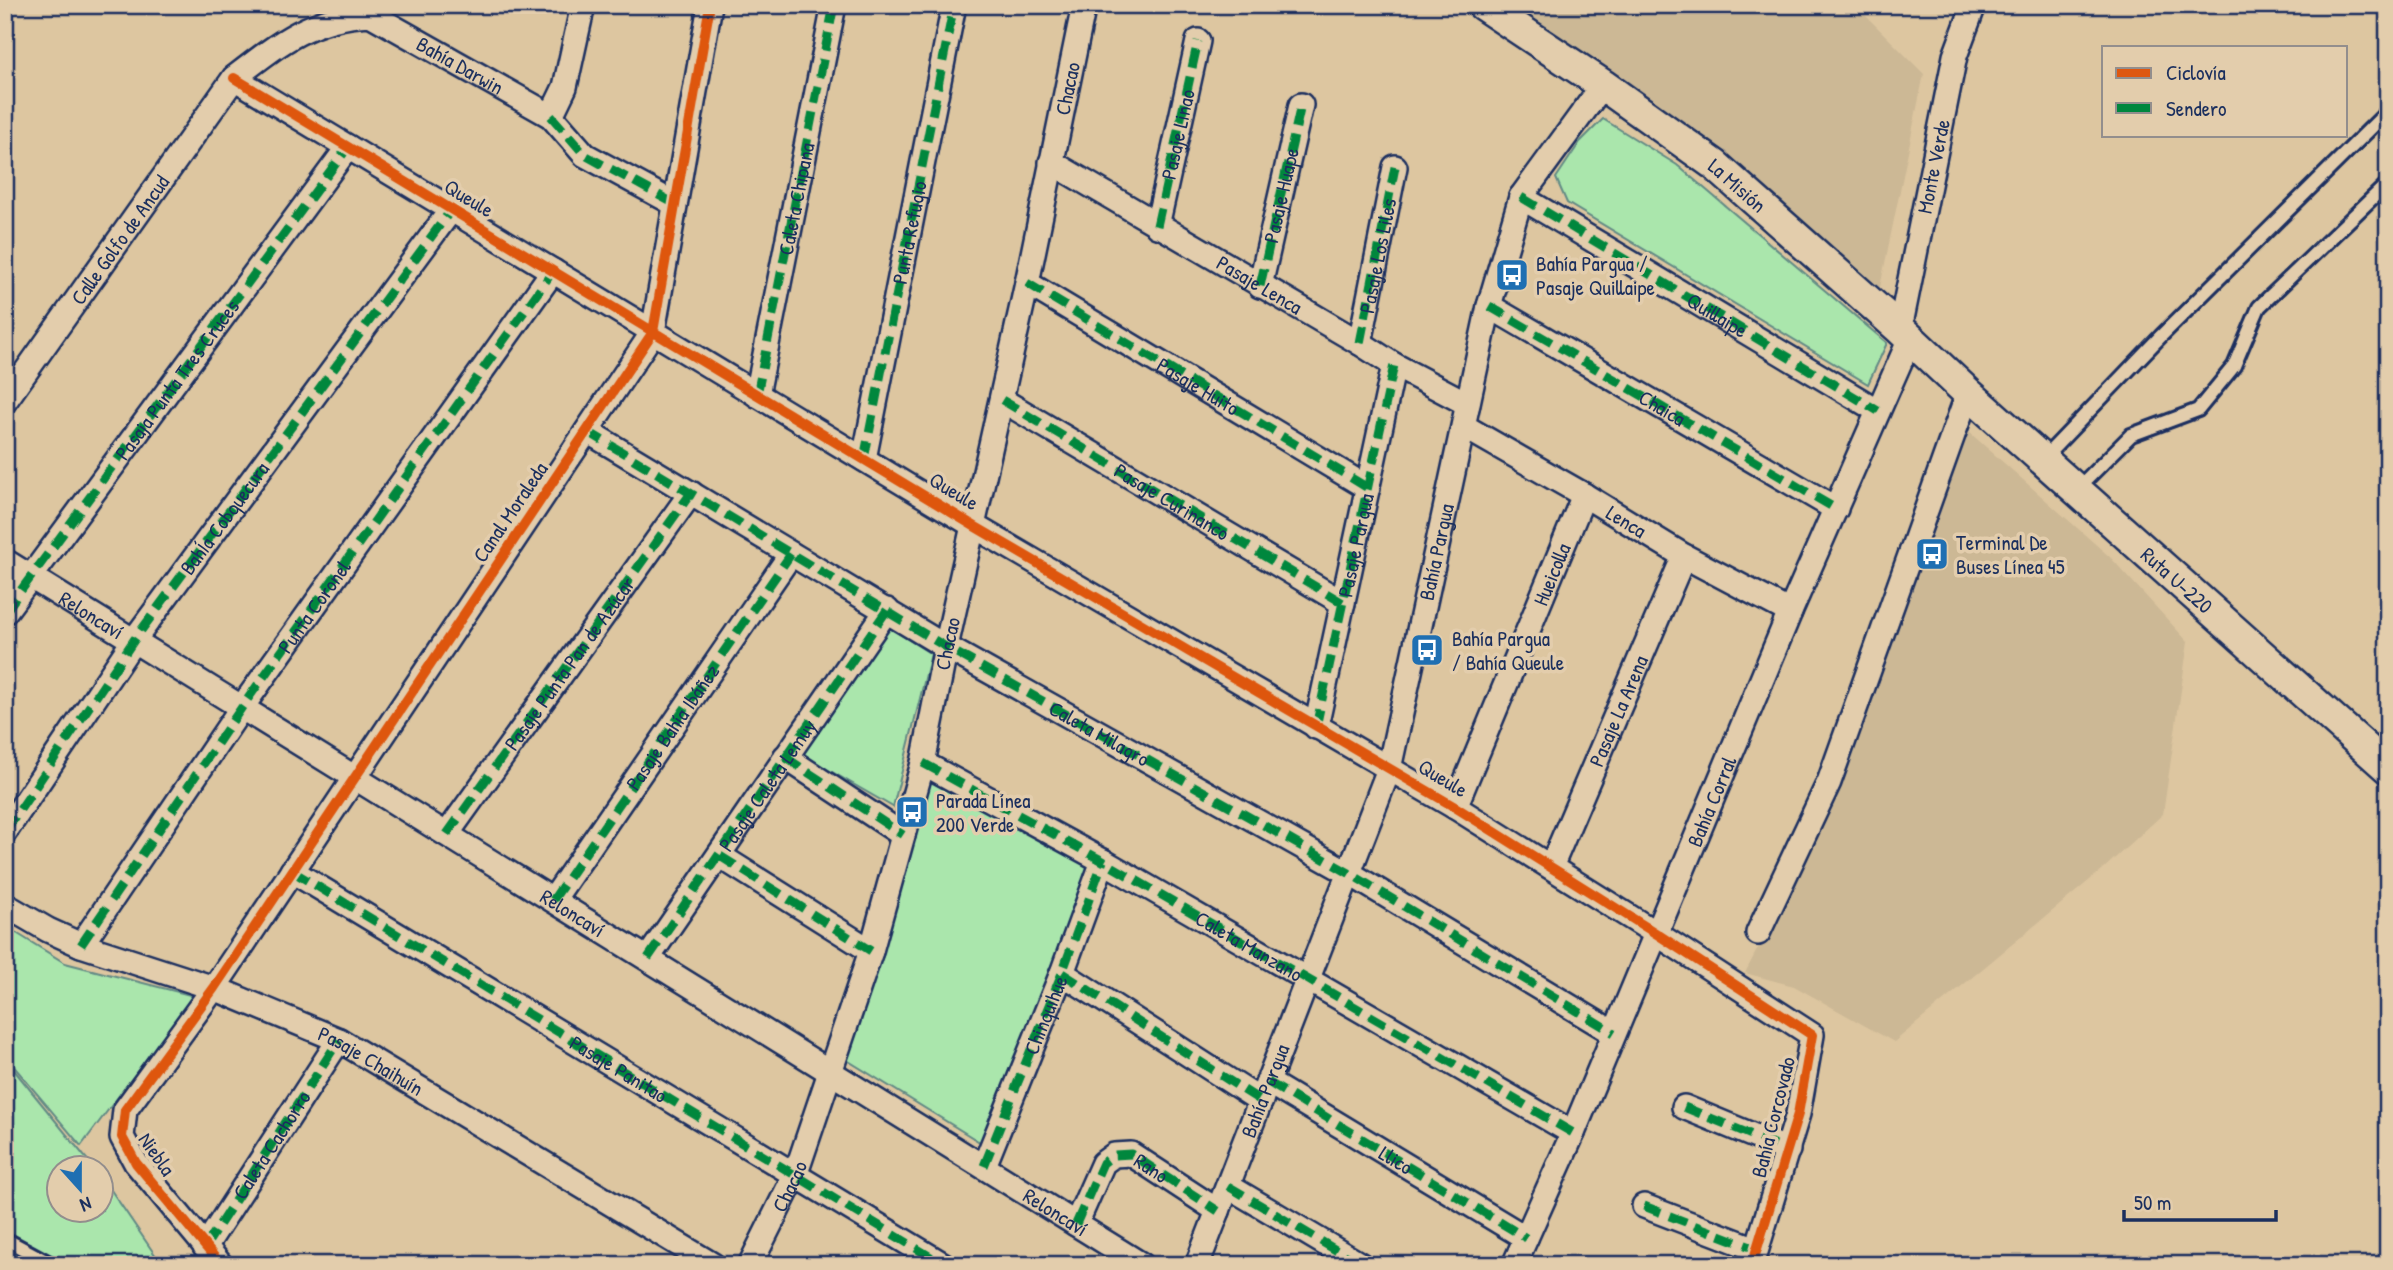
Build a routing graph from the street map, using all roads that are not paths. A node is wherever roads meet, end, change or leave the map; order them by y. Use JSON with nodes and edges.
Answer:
{"nodes":[{"id":1,"x":583,"y":5,"type":"edge"},
{"id":2,"x":710,"y":5,"type":"edge"},
{"id":3,"x":834,"y":5,"type":"edge"},
{"id":4,"x":954,"y":5,"type":"edge"},
{"id":5,"x":1084,"y":5,"type":"edge"},
{"id":6,"x":1483,"y":5,"type":"edge"},
{"id":7,"x":1974,"y":5,"type":"edge"},
{"id":8,"x":1198,"y":41,"type":"dead end"},
{"id":9,"x":234,"y":78,"type":"junction"},
{"id":10,"x":1602,"y":85,"type":"junction"},
{"id":11,"x":1301,"y":105,"type":"dead end"},
{"id":12,"x":2388,"y":111,"type":"edge"},
{"id":13,"x":551,"y":116,"type":"junction"},
{"id":14,"x":348,"y":147,"type":"junction"},
{"id":15,"x":1051,"y":162,"type":"junction"},
{"id":16,"x":1395,"y":167,"type":"dead end"},
{"id":17,"x":2388,"y":183,"type":"edge"},
{"id":18,"x":1521,"y":197,"type":"junction"},
{"id":19,"x":675,"y":204,"type":"junction"},
{"id":20,"x":451,"y":210,"type":"junction"},
{"id":21,"x":1157,"y":226,"type":"junction"},
{"id":22,"x":553,"y":271,"type":"junction"},
{"id":23,"x":1027,"y":283,"type":"junction"},
{"id":24,"x":1260,"y":286,"type":"junction"},
{"id":25,"x":1489,"y":306,"type":"junction"},
{"id":26,"x":653,"y":332,"type":"junction"},
{"id":27,"x":1905,"y":334,"type":"junction"},
{"id":28,"x":1360,"y":343,"type":"junction"},
{"id":29,"x":1394,"y":365,"type":"junction"},
{"id":30,"x":1968,"y":393,"type":"junction"},
{"id":31,"x":757,"y":395,"type":"junction"},
{"id":32,"x":1002,"y":400,"type":"junction"},
{"id":33,"x":5,"y":401,"type":"edge"},
{"id":34,"x":1878,"y":411,"type":"junction"},
{"id":35,"x":1466,"y":415,"type":"junction"},
{"id":36,"x":587,"y":431,"type":"junction"},
{"id":37,"x":864,"y":459,"type":"junction"},
{"id":38,"x":2043,"y":459,"type":"junction"},
{"id":39,"x":1368,"y":488,"type":"junction"},
{"id":40,"x":2077,"y":489,"type":"junction"},
{"id":41,"x":691,"y":493,"type":"junction"},
{"id":42,"x":1584,"y":495,"type":"junction"},
{"id":43,"x":1836,"y":509,"type":"junction"},
{"id":44,"x":974,"y":526,"type":"junction"},
{"id":45,"x":791,"y":554,"type":"junction"},
{"id":46,"x":1684,"y":556,"type":"junction"},
{"id":47,"x":5,"y":561,"type":"edge"},
{"id":48,"x":31,"y":577,"type":"junction"},
{"id":49,"x":1343,"y":603,"type":"junction"},
{"id":50,"x":887,"y":610,"type":"junction"},
{"id":51,"x":5,"y":612,"type":"edge"},
{"id":52,"x":1790,"y":612,"type":"junction"},
{"id":53,"x":134,"y":640,"type":"junction"},
{"id":54,"x":946,"y":647,"type":"junction"},
{"id":55,"x":242,"y":707,"type":"junction"},
{"id":56,"x":1316,"y":727,"type":"junction"},
{"id":57,"x":785,"y":757,"type":"junction"},
{"id":58,"x":923,"y":764,"type":"junction"},
{"id":59,"x":2388,"y":768,"type":"edge"},
{"id":60,"x":1389,"y":769,"type":"junction"},
{"id":61,"x":355,"y":778,"type":"junction"},
{"id":62,"x":1455,"y":807,"type":"junction"},
{"id":63,"x":5,"y":832,"type":"edge"},
{"id":64,"x":447,"y":834,"type":"junction"},
{"id":65,"x":904,"y":835,"type":"junction"},
{"id":66,"x":720,"y":856,"type":"junction"},
{"id":67,"x":1103,"y":861,"type":"junction"},
{"id":68,"x":1551,"y":867,"type":"junction"},
{"id":69,"x":292,"y":871,"type":"junction"},
{"id":70,"x":1349,"y":873,"type":"junction"},
{"id":71,"x":553,"y":900,"type":"junction"},
{"id":72,"x":5,"y":905,"type":"edge"},
{"id":73,"x":1758,"y":933,"type":"dead end"},
{"id":74,"x":1657,"y":934,"type":"junction"},
{"id":75,"x":81,"y":945,"type":"junction"},
{"id":76,"x":871,"y":951,"type":"junction"},
{"id":77,"x":648,"y":958,"type":"junction"},
{"id":78,"x":1062,"y":973,"type":"junction"},
{"id":79,"x":1308,"y":979,"type":"junction"},
{"id":80,"x":214,"y":988,"type":"junction"},
{"id":81,"x":1614,"y":1033,"type":"junction"},
{"id":82,"x":339,"y":1040,"type":"junction"},
{"id":83,"x":830,"y":1071,"type":"junction"},
{"id":84,"x":1264,"y":1092,"type":"junction"},
{"id":85,"x":1684,"y":1107,"type":"dead end"},
{"id":86,"x":1573,"y":1133,"type":"junction"},
{"id":87,"x":1788,"y":1150,"type":"junction"},
{"id":88,"x":984,"y":1166,"type":"junction"},
{"id":89,"x":796,"y":1173,"type":"junction"},
{"id":90,"x":1228,"y":1185,"type":"junction"},
{"id":91,"x":1644,"y":1206,"type":"dead end"},
{"id":92,"x":1218,"y":1211,"type":"junction"},
{"id":93,"x":1076,"y":1224,"type":"junction"},
{"id":94,"x":1526,"y":1238,"type":"junction"},
{"id":95,"x":5,"y":1239,"type":"edge"},
{"id":96,"x":205,"y":1247,"type":"junction"},
{"id":97,"x":1754,"y":1257,"type":"edge"},
{"id":98,"x":53,"y":1265,"type":"edge"},
{"id":99,"x":221,"y":1265,"type":"edge"},
{"id":100,"x":713,"y":1265,"type":"edge"},
{"id":101,"x":750,"y":1265,"type":"edge"},
{"id":102,"x":944,"y":1265,"type":"edge"},
{"id":103,"x":1142,"y":1265,"type":"edge"},
{"id":104,"x":1197,"y":1265,"type":"edge"},
{"id":105,"x":1361,"y":1265,"type":"edge"},
{"id":106,"x":1514,"y":1265,"type":"edge"}],
"edges":[{"from":1,"to":13,"type":"street"},
{"from":2,"to":19,"type":"street","name":"Canal Moraleda"},
{"from":3,"to":31,"type":"street","name":"Caleta Chipana"},
{"from":4,"to":37,"type":"street","name":"Punta Refugio"},
{"from":5,"to":15,"type":"street","name":"Chacao"},
{"from":6,"to":10,"type":"street","name":"La Misión"},
{"from":7,"to":27,"type":"street","name":"Monte Verde"},
{"from":8,"to":21,"type":"street","name":"Pasaje Linao"},
{"from":9,"to":13,"type":"street","name":"Bahía Darwin"},
{"from":9,"to":14,"type":"street","name":"Queule"},
{"from":9,"to":33,"type":"street","name":"Calle Golfo de Ancud"},
{"from":10,"to":18,"type":"street","name":"Bahía Pargua"},
{"from":10,"to":27,"type":"street","name":"La Misión"},
{"from":11,"to":24,"type":"street","name":"Pasaje Huape"},
{"from":12,"to":38,"type":"lane"},
{"from":13,"to":19,"type":"street","name":"Bahía Darwin"},
{"from":14,"to":20,"type":"street","name":"Queule"},
{"from":14,"to":48,"type":"street","name":"Pasaja Punta Tres Cruces"},
{"from":15,"to":21,"type":"street","name":"Pasaje Lenca"},
{"from":15,"to":23,"type":"street","name":"Chacao"},
{"from":16,"to":28,"type":"street","name":"Pasaje Los Liles"},
{"from":17,"to":40,"type":"lane"},
{"from":18,"to":25,"type":"street","name":"Bahía Pargua"},
{"from":18,"to":34,"type":"street","name":"Quillaipe"},
{"from":19,"to":26,"type":"street","name":"Canal Moraleda"},
{"from":20,"to":22,"type":"street","name":"Queule"},
{"from":20,"to":53,"type":"street","name":"BahÍa Cobquecura"},
{"from":21,"to":24,"type":"street","name":"Pasaje Lenca"},
{"from":22,"to":26,"type":"street","name":"Queule"},
{"from":22,"to":55,"type":"street","name":"Punta Coronel"},
{"from":23,"to":32,"type":"street","name":"Chacao"},
{"from":23,"to":39,"type":"street","name":"Pasaje Huito"},
{"from":24,"to":28,"type":"street","name":"Pasaje Lenca"},
{"from":25,"to":35,"type":"street","name":"Bahía Pargua"},
{"from":25,"to":43,"type":"street","name":"Chaica"},
{"from":26,"to":31,"type":"street","name":"Queule"},
{"from":26,"to":36,"type":"street","name":"Canal Moraleda"},
{"from":27,"to":30,"type":"street","name":"La Misión"},
{"from":27,"to":34,"type":"street","name":"Bahía Corral"},
{"from":28,"to":29,"type":"street","name":"Pasaje Lenca"},
{"from":29,"to":35,"type":"street","name":"Pasaje Lenca"},
{"from":29,"to":39,"type":"street","name":"Pasaje Pargua"},
{"from":30,"to":38,"type":"street","name":"Ruta U-220"},
{"from":30,"to":73,"type":"street"},
{"from":31,"to":37,"type":"street","name":"Queule"},
{"from":32,"to":44,"type":"street","name":"Chacao"},
{"from":32,"to":49,"type":"street","name":"Pasaje Curinanco"},
{"from":34,"to":43,"type":"street","name":"Bahía Corral"},
{"from":35,"to":42,"type":"street","name":"Lenca"},
{"from":35,"to":60,"type":"street","name":"Bahía Pargua"},
{"from":36,"to":41,"type":"street","name":"Caleta Milagro"},
{"from":36,"to":61,"type":"street","name":"Canal Moraleda"},
{"from":37,"to":44,"type":"street","name":"Queule"},
{"from":38,"to":40,"type":"street","name":"Ruta U-220"},
{"from":39,"to":49,"type":"street","name":"Pasaje Pargua"},
{"from":40,"to":59,"type":"street","name":"Ruta U-220"},
{"from":41,"to":45,"type":"street","name":"Caleta Milagro"},
{"from":41,"to":64,"type":"street","name":"Pasaje Punta Pan de Azúcar"},
{"from":42,"to":46,"type":"street","name":"Lenca"},
{"from":42,"to":62,"type":"street","name":"Hueicolla"},
{"from":43,"to":52,"type":"street","name":"Bahía Corral"},
{"from":44,"to":54,"type":"street","name":"Chacao"},
{"from":44,"to":56,"type":"street","name":"Queule"},
{"from":45,"to":50,"type":"street","name":"Caleta Milagro"},
{"from":45,"to":71,"type":"street","name":"Pasaje Bahía Ibáñez"},
{"from":46,"to":52,"type":"street","name":"Lenca"},
{"from":46,"to":68,"type":"street","name":"Pasaje La Arena"},
{"from":47,"to":48,"type":"street","name":"Reloncaví"},
{"from":48,"to":51,"type":"street","name":"Pasaja Punta Tres Cruces"},
{"from":48,"to":53,"type":"street","name":"Reloncaví"},
{"from":49,"to":56,"type":"street","name":"Pasaje Pargua"},
{"from":50,"to":54,"type":"street","name":"Caleta Milagro"},
{"from":50,"to":57,"type":"street","name":"Pasaje Caleta Lemuy"},
{"from":52,"to":74,"type":"street","name":"Bahía Corral"},
{"from":53,"to":55,"type":"street","name":"Reloncaví"},
{"from":53,"to":63,"type":"street","name":"BahÍa Cobquecura"},
{"from":54,"to":58,"type":"street","name":"Chacao"},
{"from":54,"to":70,"type":"street","name":"Caleta Milagro"},
{"from":55,"to":61,"type":"street","name":"Reloncaví"},
{"from":55,"to":75,"type":"street","name":"Punta Coronel"},
{"from":56,"to":60,"type":"street","name":"Queule"},
{"from":57,"to":65,"type":"street"},
{"from":57,"to":66,"type":"street","name":"Pasaje Caleta Lemuy"},
{"from":58,"to":65,"type":"street","name":"Chacao"},
{"from":58,"to":67,"type":"street","name":"Caleta Manzano"},
{"from":60,"to":62,"type":"street","name":"Queule"},
{"from":60,"to":70,"type":"street","name":"Bahía Pargua"},
{"from":61,"to":64,"type":"street","name":"Reloncaví"},
{"from":61,"to":69,"type":"street","name":"Canal Moraleda"},
{"from":62,"to":68,"type":"street","name":"Queule"},
{"from":64,"to":71,"type":"street","name":"Reloncaví"},
{"from":65,"to":76,"type":"street","name":"Chacao"},
{"from":66,"to":76,"type":"street"},
{"from":66,"to":77,"type":"street","name":"Pasaje Caleta Lemuy"},
{"from":67,"to":78,"type":"street","name":"Chinquihue"},
{"from":67,"to":79,"type":"street","name":"Caleta Manzano"},
{"from":68,"to":74,"type":"street","name":"Queule"},
{"from":69,"to":80,"type":"street","name":"Canal Moraleda"},
{"from":69,"to":89,"type":"street","name":"Pasaje Panitao"},
{"from":70,"to":79,"type":"street","name":"Bahía Pargua"},
{"from":70,"to":81,"type":"street","name":"Caleta Milagro"},
{"from":71,"to":77,"type":"street","name":"Reloncaví"},
{"from":72,"to":75,"type":"street","name":"Pasaje Chaihuín"},
{"from":74,"to":81,"type":"street","name":"Bahía Corral"},
{"from":74,"to":87,"type":"street","name":"Bahía Corcovado"},
{"from":75,"to":80,"type":"street","name":"Pasaje Chaihuín"},
{"from":76,"to":83,"type":"street","name":"Chacao"},
{"from":77,"to":83,"type":"street","name":"Reloncaví"},
{"from":78,"to":84,"type":"street","name":"Llico"},
{"from":78,"to":88,"type":"street","name":"Chinquihue"},
{"from":79,"to":84,"type":"street","name":"Bahía Pargua"},
{"from":79,"to":86,"type":"street","name":"Caleta Manzano"},
{"from":80,"to":82,"type":"street","name":"Pasaje Chaihuín"},
{"from":80,"to":96,"type":"street","name":"Niebla"},
{"from":81,"to":86,"type":"street","name":"Bahía Corral"},
{"from":82,"to":96,"type":"street","name":"Caleta Cachorro"},
{"from":82,"to":100,"type":"street","name":"Pasaje Chaihuín"},
{"from":83,"to":88,"type":"street","name":"Reloncaví"},
{"from":83,"to":89,"type":"street","name":"Chacao"},
{"from":84,"to":90,"type":"street","name":"Bahía Pargua"},
{"from":84,"to":94,"type":"street","name":"Llico"},
{"from":85,"to":87,"type":"street"},
{"from":86,"to":94,"type":"street","name":"Bahía Corral"},
{"from":87,"to":97,"type":"street","name":"Bahía Corcovado"},
{"from":88,"to":93,"type":"street","name":"Reloncaví"},
{"from":89,"to":101,"type":"street","name":"Chacao"},
{"from":89,"to":102,"type":"street","name":"Pasaje Panitao"},
{"from":90,"to":92,"type":"street","name":"Bahía Pargua"},
{"from":90,"to":105,"type":"street"},
{"from":91,"to":97,"type":"street"},
{"from":92,"to":93,"type":"street","name":"Rano"},
{"from":92,"to":104,"type":"street","name":"Bahía Pargua"},
{"from":93,"to":103,"type":"street","name":"Reloncaví"},
{"from":94,"to":106,"type":"street","name":"Bahía Corral"},
{"from":95,"to":98,"type":"lane"},
{"from":96,"to":99,"type":"street","name":"Niebla"}]}
